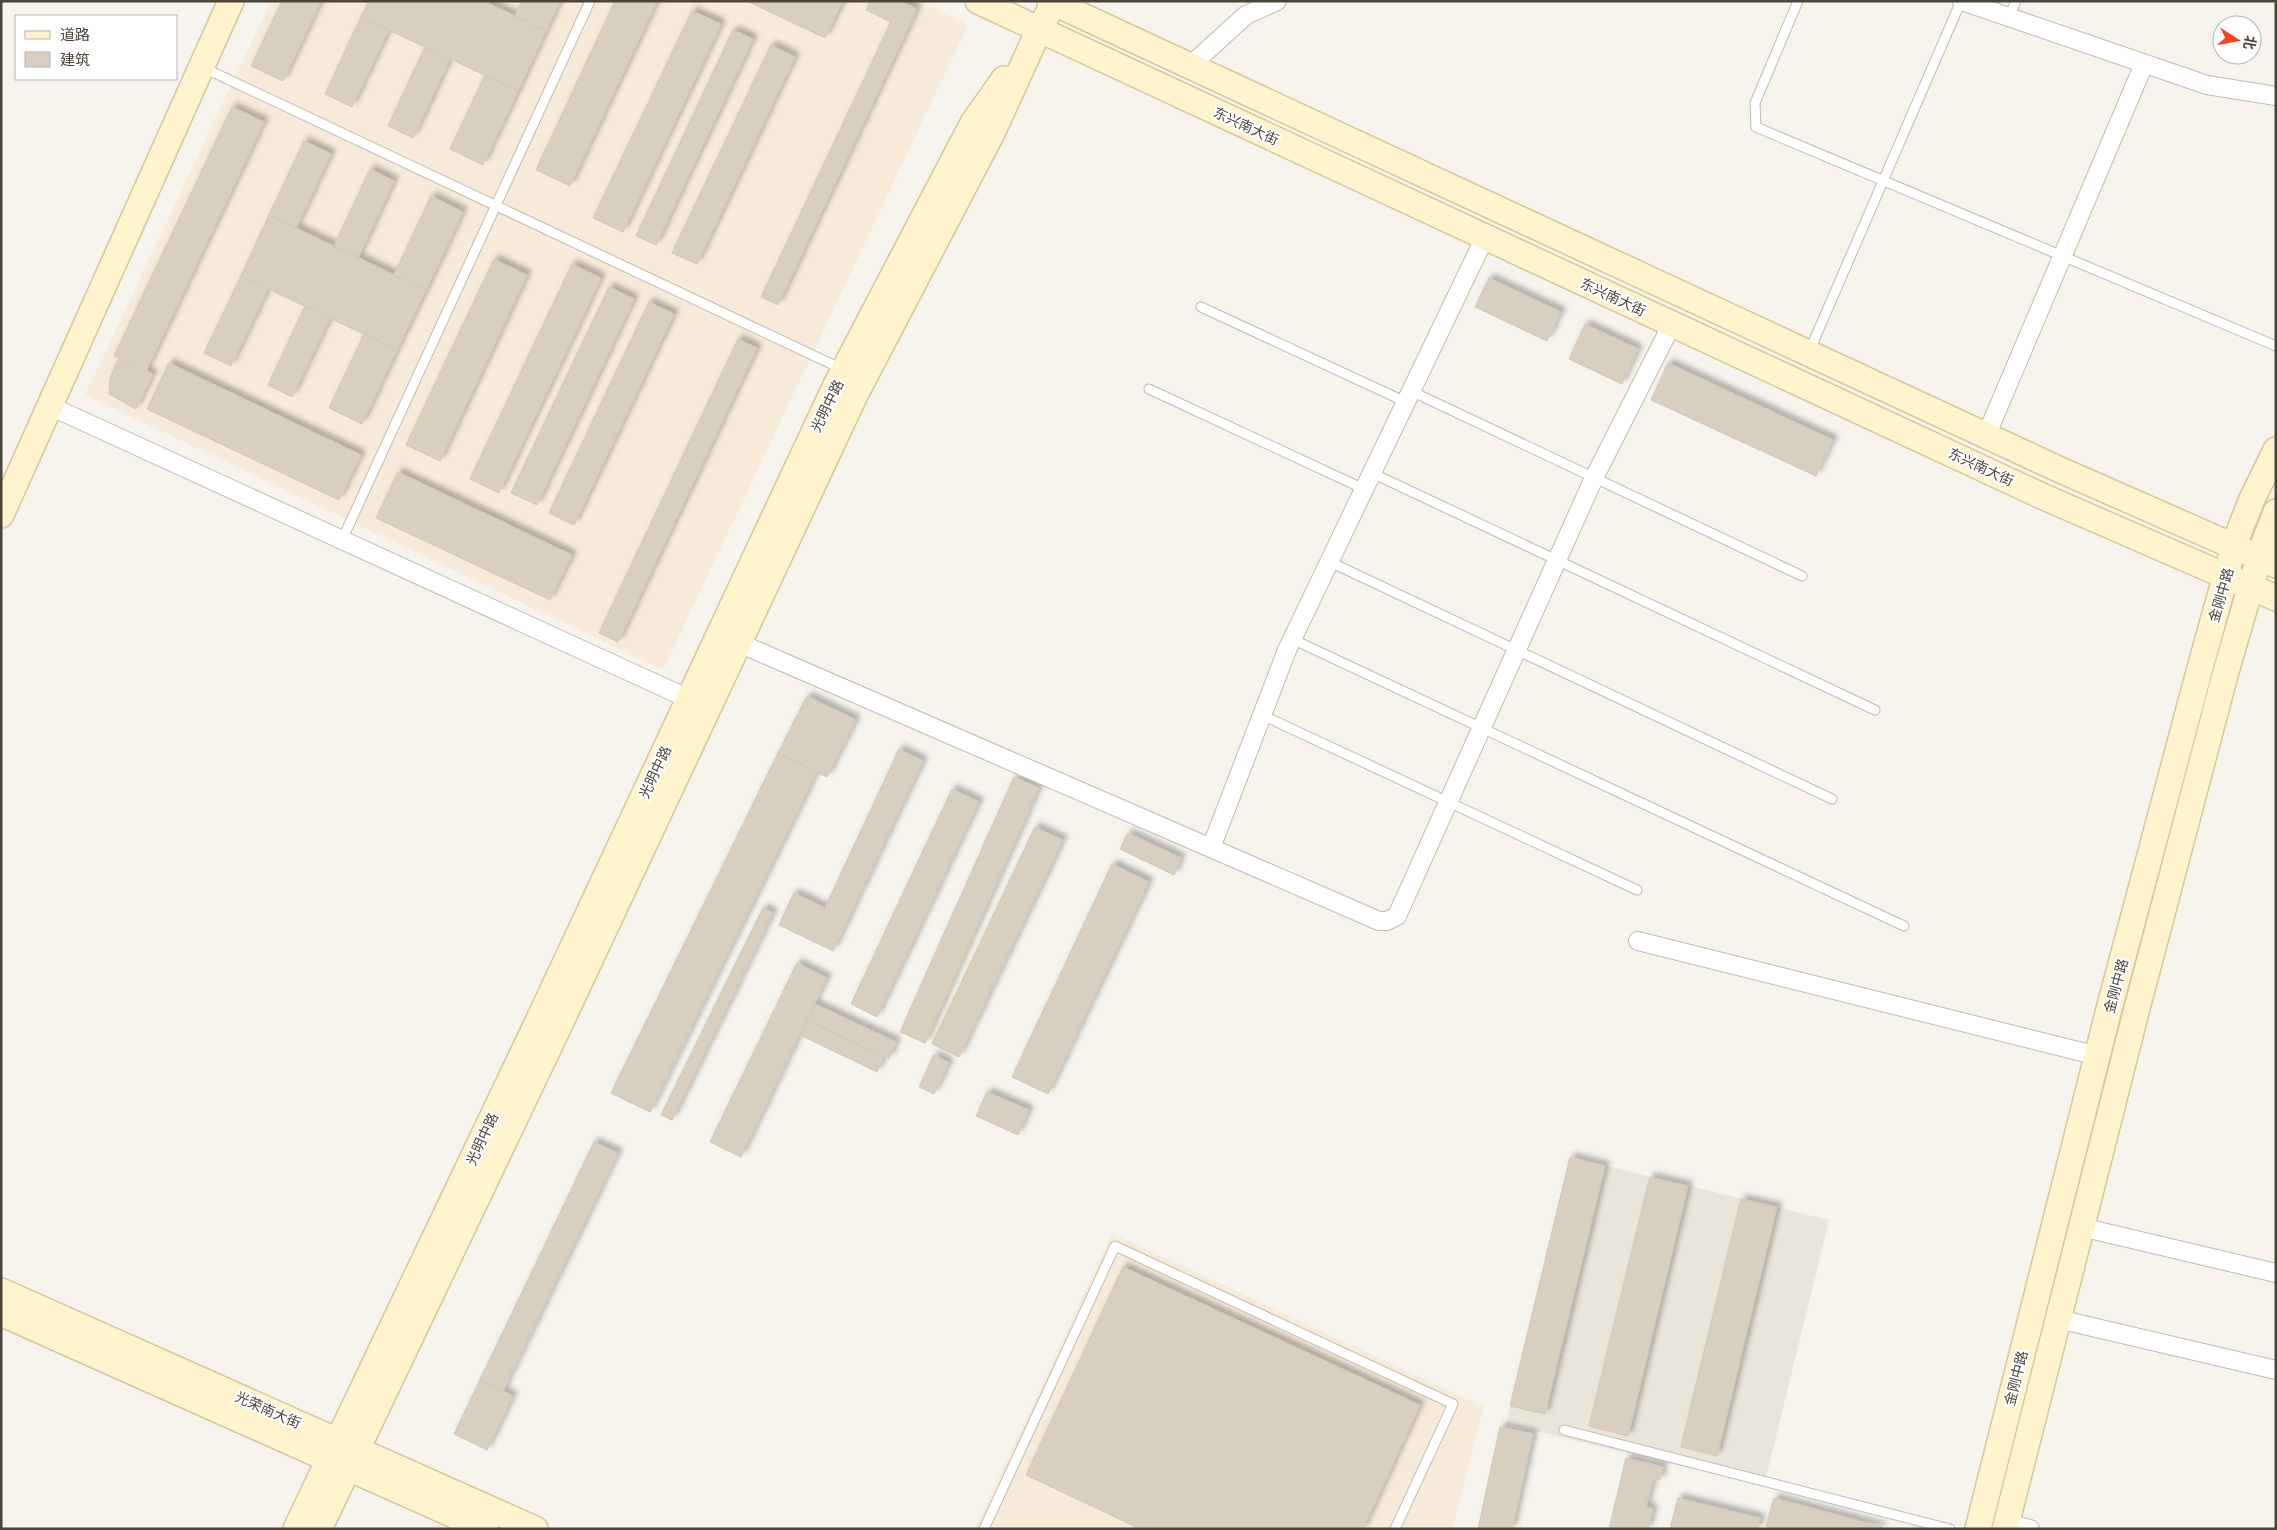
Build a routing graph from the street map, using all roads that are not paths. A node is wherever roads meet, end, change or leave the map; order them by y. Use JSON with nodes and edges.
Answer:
{"nodes":[{"id":1,"x":231,"y":1,"type":"edge"},
{"id":2,"x":590,"y":1,"type":"edge"},
{"id":3,"x":978,"y":1,"type":"edge"},
{"id":4,"x":1277,"y":1,"type":"edge"},
{"id":5,"x":1798,"y":1,"type":"edge"},
{"id":6,"x":1961,"y":1,"type":"edge"},
{"id":7,"x":1053,"y":2,"type":"edge"},
{"id":8,"x":2013,"y":9,"type":"edge"},
{"id":9,"x":1039,"y":30,"type":"junction"},
{"id":10,"x":2144,"y":64,"type":"junction"},
{"id":11,"x":201,"y":66,"type":"junction"},
{"id":12,"x":1190,"y":66,"type":"junction"},
{"id":13,"x":2276,"y":96,"type":"edge"},
{"id":14,"x":1883,"y":180,"type":"junction"},
{"id":15,"x":496,"y":206,"type":"junction"},
{"id":16,"x":1484,"y":237,"type":"junction"},
{"id":17,"x":2063,"y":255,"type":"junction"},
{"id":18,"x":1201,"y":306,"type":"dead end"},
{"id":19,"x":1672,"y":324,"type":"junction"},
{"id":20,"x":2276,"y":346,"type":"edge"},
{"id":21,"x":1808,"y":353,"type":"junction"},
{"id":22,"x":844,"y":370,"type":"junction"},
{"id":23,"x":1149,"y":389,"type":"dead end"},
{"id":24,"x":1408,"y":397,"type":"junction"},
{"id":25,"x":50,"y":406,"type":"junction"},
{"id":26,"x":1986,"y":436,"type":"junction"},
{"id":27,"x":2276,"y":450,"type":"edge"},
{"id":28,"x":1594,"y":478,"type":"junction"},
{"id":29,"x":1368,"y":481,"type":"junction"},
{"id":30,"x":2276,"y":512,"type":"edge"},
{"id":31,"x":1,"y":514,"type":"edge"},
{"id":32,"x":342,"y":540,"type":"junction"},
{"id":33,"x":2234,"y":546,"type":"junction"},
{"id":34,"x":1556,"y":561,"type":"junction"},
{"id":35,"x":2267,"y":561,"type":"edge"},
{"id":36,"x":1330,"y":562,"type":"junction"},
{"id":37,"x":1802,"y":576,"type":"dead end"},
{"id":38,"x":2226,"y":576,"type":"junction"},
{"id":39,"x":2250,"y":587,"type":"junction"},
{"id":40,"x":2276,"y":598,"type":"edge"},
{"id":41,"x":1292,"y":639,"type":"junction"},
{"id":42,"x":739,"y":643,"type":"junction"},
{"id":43,"x":1516,"y":650,"type":"junction"},
{"id":44,"x":689,"y":699,"type":"junction"},
{"id":45,"x":1876,"y":710,"type":"dead end"},
{"id":46,"x":1262,"y":715,"type":"junction"},
{"id":47,"x":1482,"y":728,"type":"junction"},
{"id":48,"x":1832,"y":799,"type":"dead end"},
{"id":49,"x":1448,"y":802,"type":"junction"},
{"id":50,"x":1211,"y":848,"type":"junction"},
{"id":51,"x":1637,"y":890,"type":"dead end"},
{"id":52,"x":1904,"y":926,"type":"dead end"},
{"id":53,"x":1638,"y":941,"type":"dead end"},
{"id":54,"x":2098,"y":1056,"type":"junction"},
{"id":55,"x":2082,"y":1227,"type":"junction"},
{"id":56,"x":2276,"y":1273,"type":"edge"},
{"id":57,"x":1,"y":1291,"type":"edge"},
{"id":58,"x":1,"y":1313,"type":"edge"},
{"id":59,"x":2058,"y":1318,"type":"junction"},
{"id":60,"x":2276,"y":1370,"type":"edge"},
{"id":61,"x":1564,"y":1430,"type":"dead end"},
{"id":62,"x":343,"y":1454,"type":"junction"},
{"id":63,"x":2006,"y":1526,"type":"edge"},
{"id":64,"x":296,"y":1529,"type":"edge"},
{"id":65,"x":319,"y":1529,"type":"edge"},
{"id":66,"x":485,"y":1529,"type":"edge"},
{"id":67,"x":534,"y":1529,"type":"edge"},
{"id":68,"x":984,"y":1529,"type":"edge"},
{"id":69,"x":1396,"y":1529,"type":"edge"},
{"id":70,"x":1950,"y":1529,"type":"edge"},
{"id":71,"x":1978,"y":1529,"type":"edge"},
{"id":72,"x":2030,"y":1529,"type":"edge"}],
"edges":[{"from":1,"to":11,"type":"street"},
{"from":2,"to":15,"type":"lane"},
{"from":3,"to":9,"type":"street","name":"东兴南大街"},
{"from":4,"to":12,"type":"street"},
{"from":5,"to":14,"type":"lane"},
{"from":6,"to":8,"type":"street"},
{"from":6,"to":14,"type":"lane"},
{"from":7,"to":9,"type":"street","name":"光明中路"},
{"from":7,"to":12,"type":"street"},
{"from":8,"to":10,"type":"street"},
{"from":9,"to":16,"type":"street","name":"东兴南大街"},
{"from":9,"to":22,"type":"street","name":"光明中路"},
{"from":9,"to":42,"type":"street","name":"光明中路"},
{"from":10,"to":13,"type":"street"},
{"from":10,"to":17,"type":"street"},
{"from":11,"to":15,"type":"lane"},
{"from":11,"to":25,"type":"street"},
{"from":12,"to":21,"type":"street"},
{"from":14,"to":17,"type":"lane"},
{"from":14,"to":21,"type":"lane"},
{"from":15,"to":22,"type":"lane"},
{"from":15,"to":32,"type":"lane"},
{"from":16,"to":19,"type":"street","name":"东兴南大街"},
{"from":16,"to":24,"type":"street"},
{"from":17,"to":20,"type":"lane"},
{"from":17,"to":26,"type":"street"},
{"from":18,"to":24,"type":"lane"},
{"from":19,"to":28,"type":"street"},
{"from":19,"to":38,"type":"street","name":"东兴南大街"},
{"from":21,"to":26,"type":"street"},
{"from":22,"to":44,"type":"street","name":"光明中路"},
{"from":23,"to":29,"type":"lane"},
{"from":24,"to":28,"type":"lane"},
{"from":24,"to":29,"type":"street"},
{"from":25,"to":31,"type":"street"},
{"from":25,"to":32,"type":"street"},
{"from":26,"to":33,"type":"street"},
{"from":27,"to":33,"type":"street","name":"金刚中路"},
{"from":28,"to":34,"type":"street"},
{"from":28,"to":37,"type":"lane"},
{"from":29,"to":34,"type":"lane"},
{"from":29,"to":36,"type":"street"},
{"from":30,"to":35,"type":"street","name":"金刚中路"},
{"from":32,"to":44,"type":"street"},
{"from":33,"to":35,"type":"street"},
{"from":33,"to":38,"type":"street","name":"金刚中路"},
{"from":34,"to":43,"type":"street"},
{"from":34,"to":45,"type":"lane"},
{"from":35,"to":39,"type":"street","name":"金刚中路"},
{"from":36,"to":41,"type":"street"},
{"from":36,"to":43,"type":"lane"},
{"from":38,"to":39,"type":"street","name":"东兴南大街"},
{"from":38,"to":54,"type":"street","name":"金刚中路"},
{"from":39,"to":40,"type":"street","name":"东兴南大街"},
{"from":39,"to":55,"type":"street","name":"金刚中路"},
{"from":41,"to":46,"type":"street"},
{"from":41,"to":47,"type":"lane"},
{"from":42,"to":50,"type":"street"},
{"from":42,"to":62,"type":"street","name":"光明中路"},
{"from":43,"to":47,"type":"street"},
{"from":43,"to":48,"type":"lane"},
{"from":44,"to":62,"type":"street","name":"光明中路"},
{"from":46,"to":49,"type":"lane"},
{"from":46,"to":50,"type":"street"},
{"from":47,"to":49,"type":"street"},
{"from":47,"to":52,"type":"lane"},
{"from":49,"to":50,"type":"street"},
{"from":49,"to":51,"type":"lane"},
{"from":53,"to":54,"type":"street"},
{"from":54,"to":71,"type":"street","name":"金刚中路"},
{"from":55,"to":56,"type":"street"},
{"from":55,"to":59,"type":"street","name":"金刚中路"},
{"from":57,"to":62,"type":"street","name":"光荣南大街"},
{"from":58,"to":62,"type":"street","name":"光荣南大街"},
{"from":59,"to":60,"type":"street"},
{"from":59,"to":63,"type":"street","name":"金刚中路"},
{"from":61,"to":70,"type":"lane"},
{"from":62,"to":64,"type":"street","name":"光明中路"},
{"from":62,"to":65,"type":"street","name":"光明中路"},
{"from":62,"to":66,"type":"street","name":"光荣南大街"},
{"from":62,"to":67,"type":"street","name":"光荣南大街"},
{"from":63,"to":72,"type":"street"},
{"from":68,"to":69,"type":"lane"}]}
